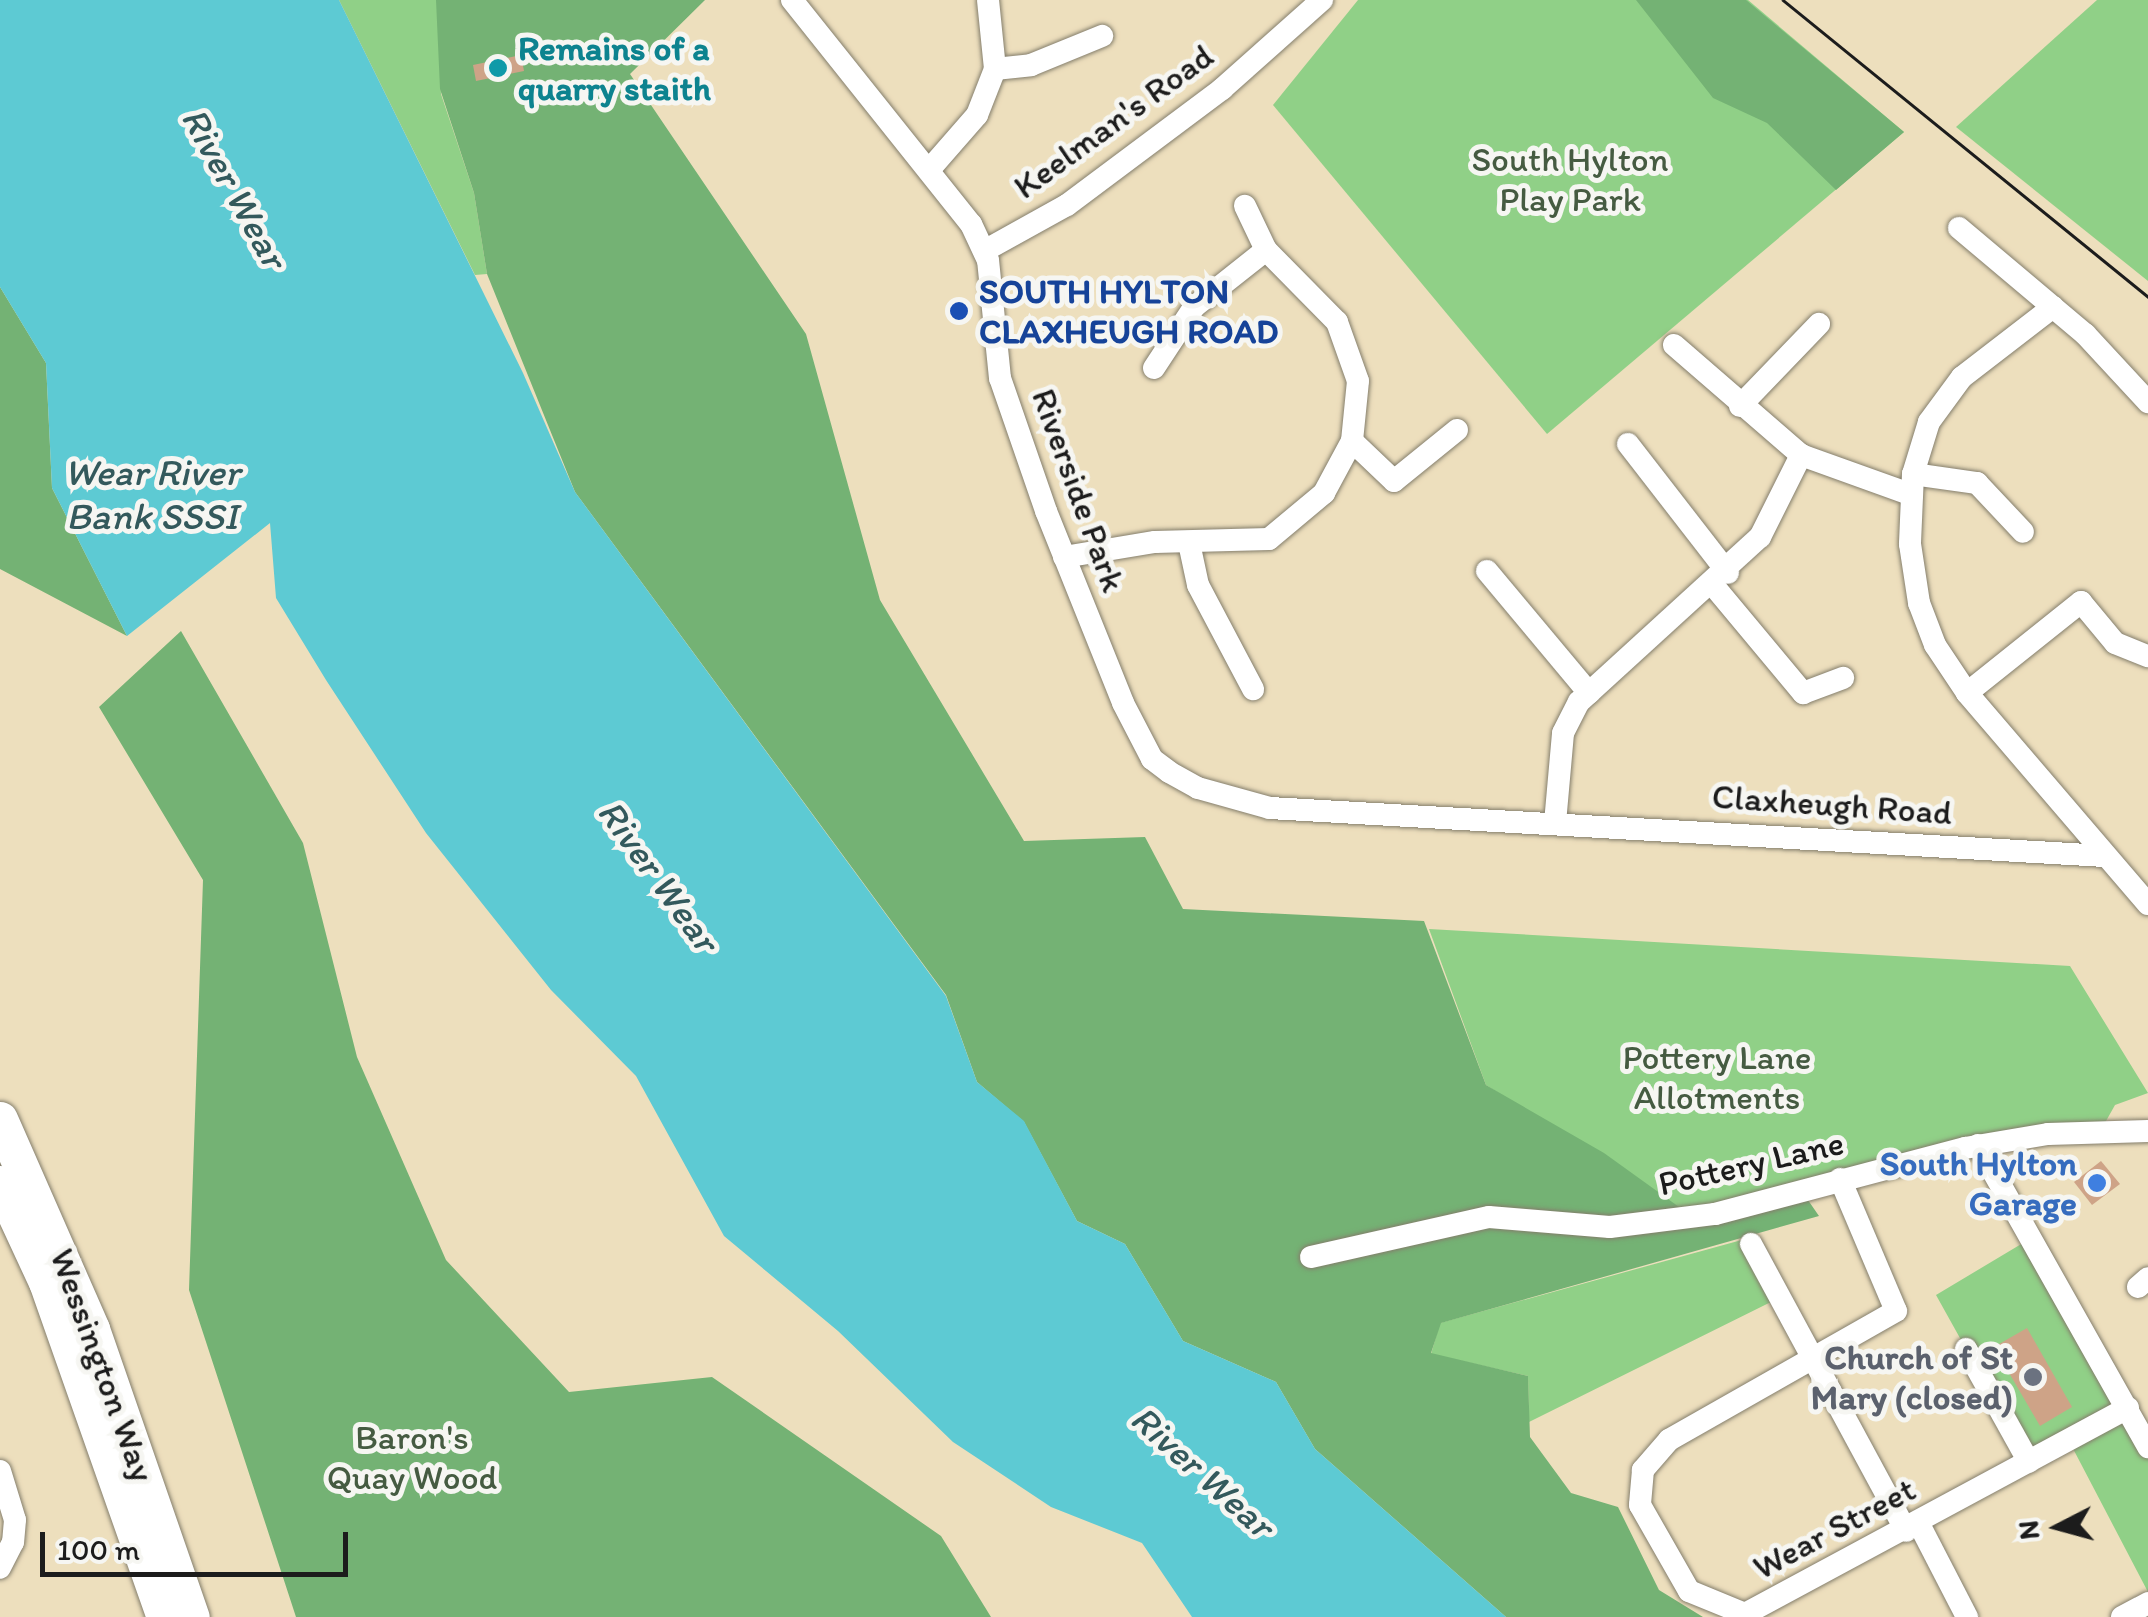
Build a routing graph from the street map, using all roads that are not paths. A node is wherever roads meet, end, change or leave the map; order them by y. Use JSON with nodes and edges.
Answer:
{"nodes":[{"id":1,"x":792,"y":0,"type":"edge"},
{"id":2,"x":988,"y":0,"type":"edge"},
{"id":3,"x":1322,"y":0,"type":"edge"},
{"id":4,"x":1102,"y":36,"type":"dead end"},
{"id":5,"x":995,"y":69,"type":"junction"},
{"id":6,"x":929,"y":170,"type":"junction"},
{"id":7,"x":1245,"y":206,"type":"dead end"},
{"id":8,"x":1959,"y":228,"type":"dead end"},
{"id":9,"x":1266,"y":250,"type":"junction"},
{"id":10,"x":984,"y":252,"type":"junction"},
{"id":11,"x":2053,"y":307,"type":"junction"},
{"id":12,"x":1818,"y":324,"type":"dead end"},
{"id":13,"x":1674,"y":344,"type":"dead end"},
{"id":14,"x":1154,"y":368,"type":"dead end"},
{"id":15,"x":2148,"y":402,"type":"edge"},
{"id":16,"x":1740,"y":406,"type":"junction"},
{"id":17,"x":1457,"y":430,"type":"dead end"},
{"id":18,"x":1352,"y":441,"type":"junction"},
{"id":19,"x":1628,"y":444,"type":"dead end"},
{"id":20,"x":1801,"y":455,"type":"junction"},
{"id":21,"x":1913,"y":484,"type":"junction"},
{"id":22,"x":2023,"y":532,"type":"dead end"},
{"id":23,"x":1189,"y":542,"type":"junction"},
{"id":24,"x":1064,"y":557,"type":"junction"},
{"id":25,"x":1486,"y":571,"type":"dead end"},
{"id":26,"x":1720,"y":579,"type":"junction"},
{"id":27,"x":2148,"y":656,"type":"edge"},
{"id":28,"x":1843,"y":678,"type":"dead end"},
{"id":29,"x":1253,"y":689,"type":"dead end"},
{"id":30,"x":1589,"y":692,"type":"junction"},
{"id":31,"x":1967,"y":693,"type":"junction"},
{"id":32,"x":1152,"y":759,"type":"joint"},
{"id":33,"x":1555,"y":823,"type":"junction"},
{"id":34,"x":2104,"y":856,"type":"junction"},
{"id":35,"x":2148,"y":904,"type":"edge"},
{"id":36,"x":0,"y":1118,"type":"edge"},
{"id":37,"x":2148,"y":1131,"type":"edge"},
{"id":38,"x":1978,"y":1146,"type":"junction"},
{"id":39,"x":1840,"y":1179,"type":"junction"},
{"id":40,"x":0,"y":1183,"type":"edge"},
{"id":41,"x":1752,"y":1244,"type":"dead end"},
{"id":42,"x":1310,"y":1257,"type":"dead end"},
{"id":43,"x":1966,"y":1349,"type":"dead end"},
{"id":44,"x":1816,"y":1361,"type":"junction"},
{"id":45,"x":2128,"y":1408,"type":"junction"},
{"id":46,"x":2148,"y":1446,"type":"edge"},
{"id":47,"x":2029,"y":1462,"type":"junction"},
{"id":48,"x":0,"y":1472,"type":"edge"},
{"id":49,"x":1913,"y":1527,"type":"junction"},
{"id":50,"x":0,"y":1568,"type":"edge"},
{"id":51,"x":2148,"y":1603,"type":"edge"},
{"id":52,"x":164,"y":1617,"type":"edge"},
{"id":53,"x":192,"y":1617,"type":"edge"},
{"id":54,"x":1966,"y":1617,"type":"edge"},
{"id":55,"x":2122,"y":1617,"type":"edge"}],
"edges":[{"from":1,"to":6,"type":"street","name":"Riverside Park"},
{"from":2,"to":5,"type":"street"},
{"from":3,"to":10,"type":"street","name":"Keelman's Road"},
{"from":4,"to":5,"type":"street"},
{"from":5,"to":6,"type":"street"},
{"from":6,"to":10,"type":"street","name":"Riverside Park"},
{"from":7,"to":9,"type":"street"},
{"from":8,"to":11,"type":"street"},
{"from":9,"to":14,"type":"street"},
{"from":9,"to":18,"type":"street"},
{"from":10,"to":24,"type":"street","name":"Riverside Park"},
{"from":11,"to":15,"type":"street"},
{"from":11,"to":21,"type":"street"},
{"from":12,"to":16,"type":"street"},
{"from":13,"to":16,"type":"street"},
{"from":16,"to":20,"type":"street"},
{"from":17,"to":18,"type":"street"},
{"from":18,"to":23,"type":"street"},
{"from":19,"to":26,"type":"street"},
{"from":20,"to":21,"type":"street"},
{"from":20,"to":26,"type":"street"},
{"from":21,"to":22,"type":"street"},
{"from":21,"to":31,"type":"street"},
{"from":23,"to":24,"type":"street"},
{"from":23,"to":29,"type":"street"},
{"from":24,"to":32,"type":"street","name":"Riverside Park"},
{"from":25,"to":30,"type":"street"},
{"from":26,"to":28,"type":"street"},
{"from":26,"to":30,"type":"street"},
{"from":27,"to":31,"type":"street"},
{"from":30,"to":33,"type":"street"},
{"from":31,"to":34,"type":"street"},
{"from":32,"to":33,"type":"street","name":"Claxheugh Road"},
{"from":33,"to":34,"type":"street","name":"Claxheugh Road"},
{"from":34,"to":35,"type":"street"},
{"from":36,"to":53,"type":"highway","name":"Wessington Way"},
{"from":37,"to":38,"type":"street","name":"Pottery Lane"},
{"from":38,"to":39,"type":"street","name":"Pottery Lane"},
{"from":38,"to":45,"type":"street"},
{"from":39,"to":42,"type":"street","name":"Pottery Lane"},
{"from":39,"to":44,"type":"street","name":"Wear Street"},
{"from":40,"to":52,"type":"highway","name":"Wessington Way"},
{"from":41,"to":44,"type":"street"},
{"from":43,"to":47,"type":"street"},
{"from":44,"to":49,"type":"street"},
{"from":44,"to":49,"type":"street","name":"Wear Street"},
{"from":45,"to":46,"type":"street"},
{"from":45,"to":47,"type":"street","name":"Wear Street"},
{"from":47,"to":49,"type":"street","name":"Wear Street"},
{"from":48,"to":50,"type":"street"},
{"from":49,"to":54,"type":"street"},
{"from":51,"to":55,"type":"street"}]}
